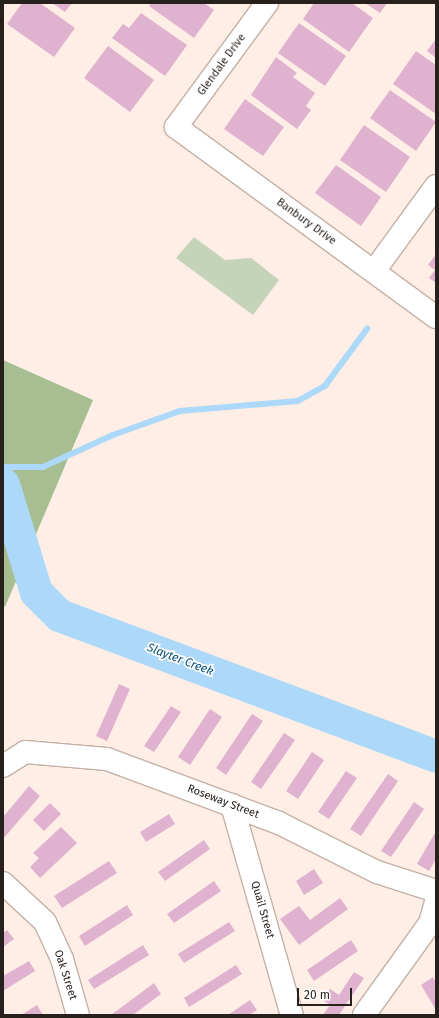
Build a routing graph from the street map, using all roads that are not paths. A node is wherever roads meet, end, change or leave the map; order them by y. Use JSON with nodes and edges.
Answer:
{"nodes":[{"id":1,"x":267,"y":3,"type":"edge"},
{"id":2,"x":176,"y":127,"type":"joint"},
{"id":3,"x":436,"y":186,"type":"edge"},
{"id":4,"x":374,"y":271,"type":"junction"},
{"id":5,"x":436,"y":317,"type":"edge"},
{"id":6,"x":3,"y":766,"type":"edge"},
{"id":7,"x":232,"y":805,"type":"junction"},
{"id":8,"x":3,"y":883,"type":"edge"},
{"id":9,"x":436,"y":891,"type":"edge"},
{"id":10,"x":436,"y":902,"type":"edge"},
{"id":11,"x":78,"y":1015,"type":"edge"},
{"id":12,"x":292,"y":1015,"type":"edge"},
{"id":13,"x":364,"y":1015,"type":"edge"}],
"edges":[{"from":1,"to":2,"type":"street","name":"Glendale Drive"},
{"from":2,"to":4,"type":"street","name":"Banbury Drive"},
{"from":3,"to":4,"type":"street"},
{"from":4,"to":5,"type":"street","name":"Banbury Drive"},
{"from":6,"to":7,"type":"street","name":"Roseway Street"},
{"from":7,"to":9,"type":"street","name":"Roseway Street"},
{"from":7,"to":12,"type":"street","name":"Quail Street"},
{"from":8,"to":11,"type":"street","name":"Oak Street"},
{"from":10,"to":13,"type":"street"}]}
